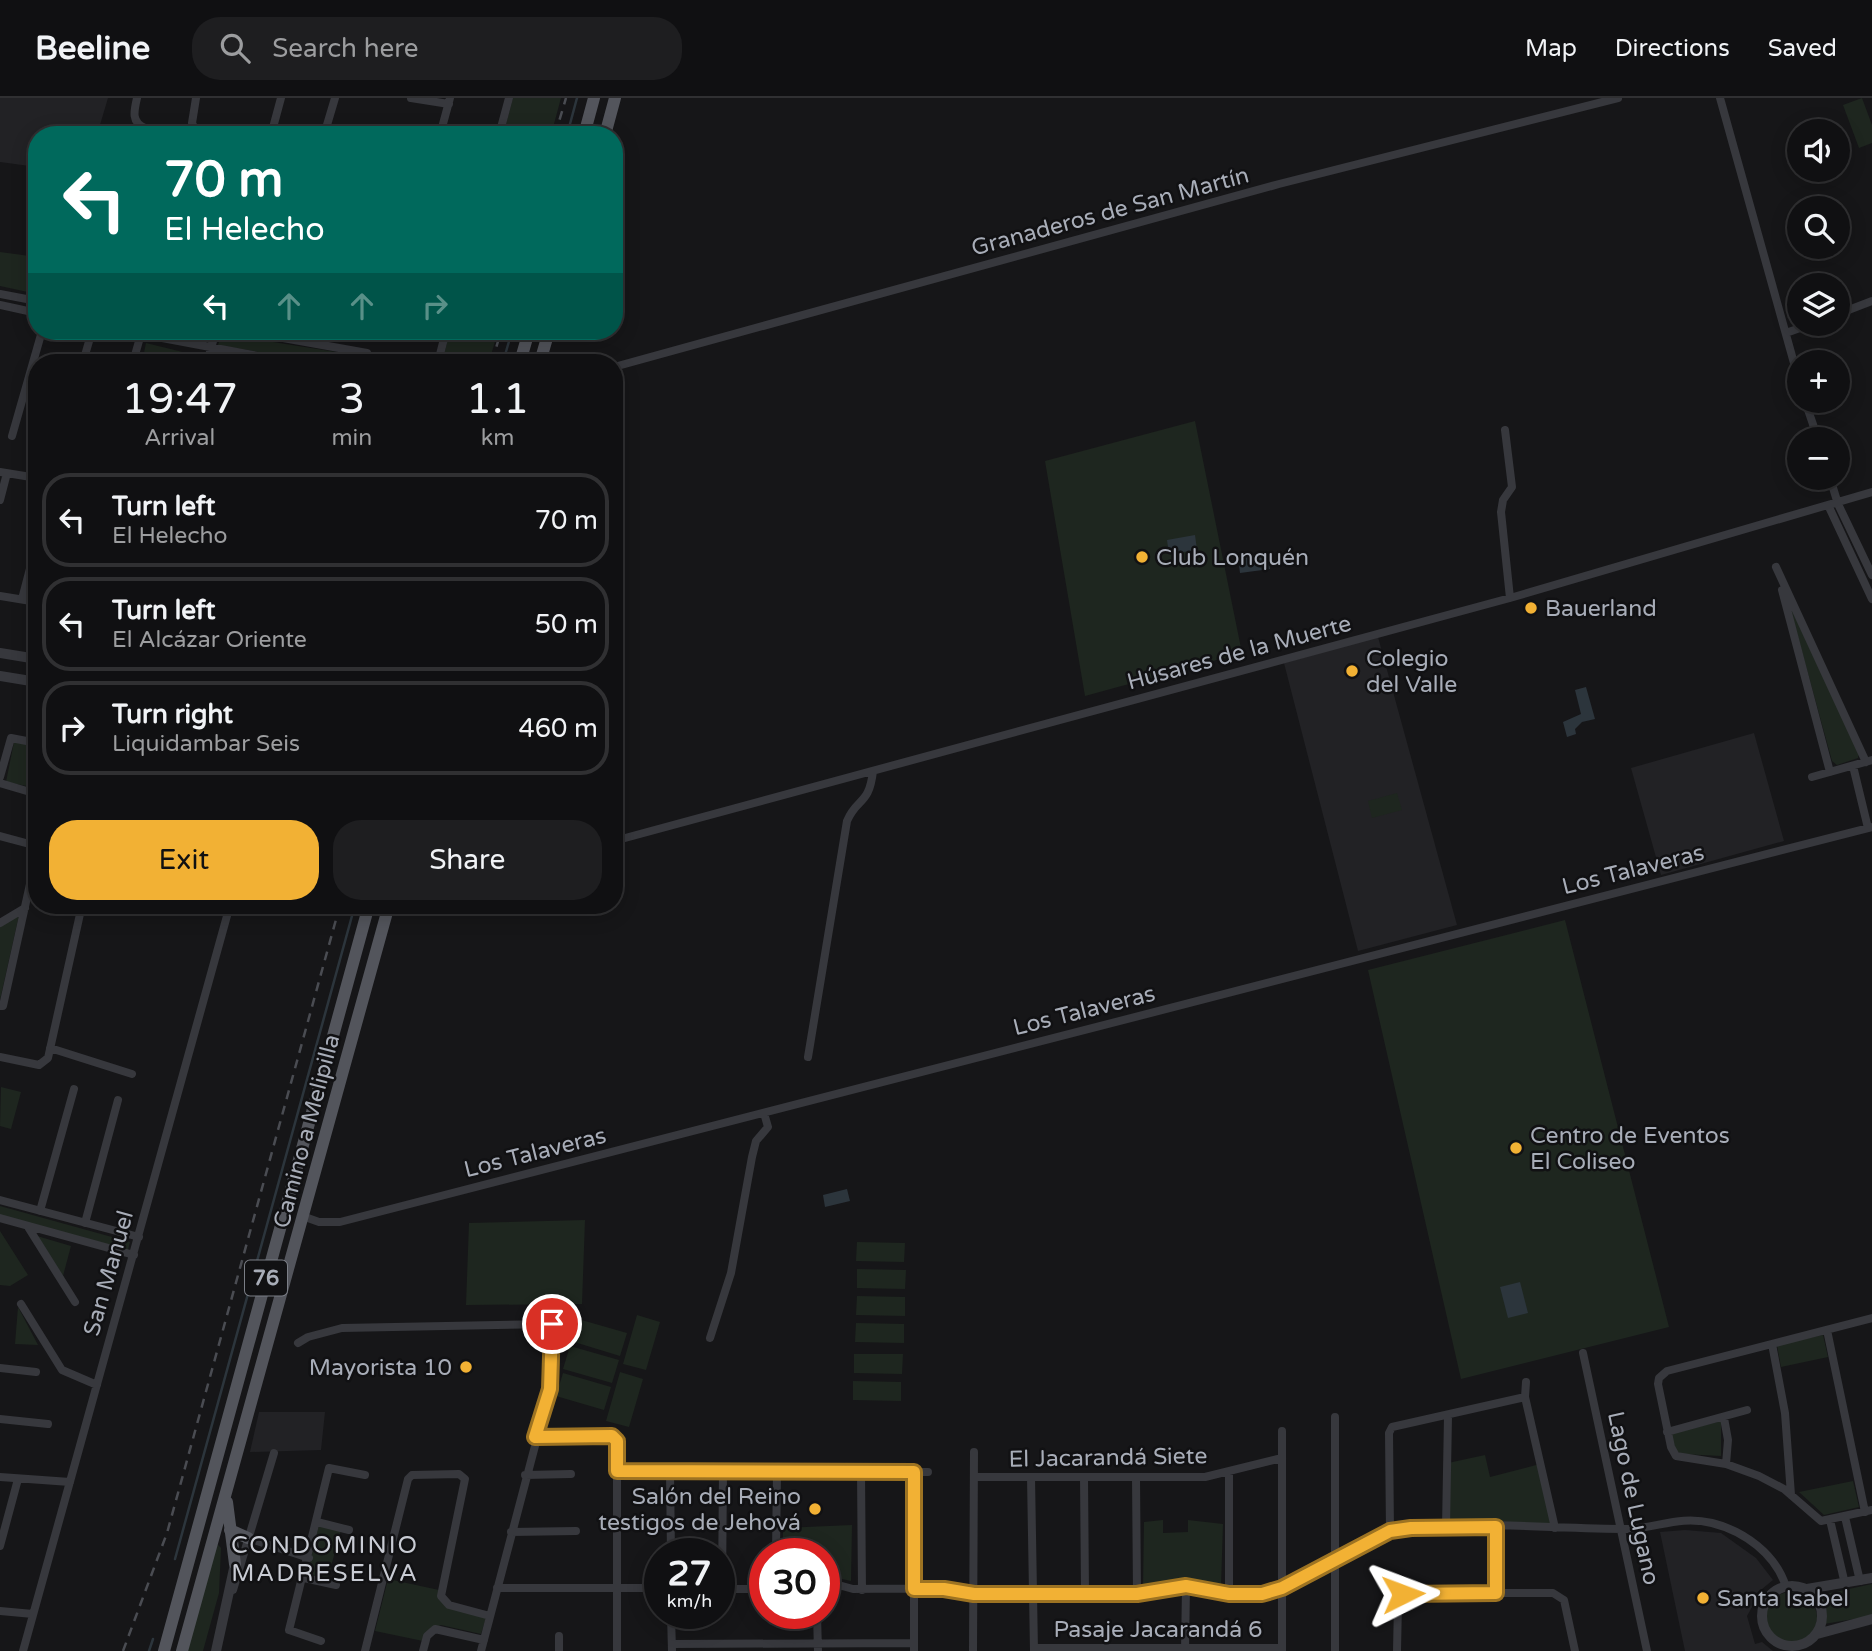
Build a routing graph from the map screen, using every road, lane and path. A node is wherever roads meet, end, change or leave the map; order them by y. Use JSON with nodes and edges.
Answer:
{"nodes":[{"id":1,"x":137,"y":98,"type":"edge"},
{"id":2,"x":197,"y":98,"type":"edge"},
{"id":3,"x":281,"y":98,"type":"edge"},
{"id":4,"x":335,"y":98,"type":"edge"},
{"id":5,"x":411,"y":98,"type":"edge"},
{"id":6,"x":509,"y":98,"type":"edge"},
{"id":7,"x":594,"y":98,"type":"edge"},
{"id":8,"x":615,"y":98,"type":"edge"},
{"id":9,"x":1618,"y":98,"type":"edge"},
{"id":10,"x":1720,"y":98,"type":"edge"},
{"id":11,"x":449,"y":101,"type":"edge"},
{"id":12,"x":141,"y":126,"type":"edge"},
{"id":13,"x":194,"y":126,"type":"edge"},
{"id":14,"x":273,"y":126,"type":"edge"},
{"id":15,"x":327,"y":126,"type":"edge"},
{"id":16,"x":442,"y":126,"type":"edge"},
{"id":17,"x":501,"y":126,"type":"edge"},
{"id":18,"x":586,"y":126,"type":"edge"},
{"id":19,"x":607,"y":126,"type":"edge"},
{"id":20,"x":0,"y":295,"type":"edge"},
{"id":21,"x":28,"y":300,"type":"edge"},
{"id":22,"x":1872,"y":301,"type":"edge"},
{"id":23,"x":0,"y":305,"type":"edge"},
{"id":24,"x":1850,"y":309,"type":"edge"},
{"id":25,"x":28,"y":311,"type":"edge"},
{"id":26,"x":1786,"y":333,"type":"joint"},
{"id":27,"x":169,"y":340,"type":"edge"},
{"id":28,"x":214,"y":340,"type":"edge"},
{"id":29,"x":302,"y":340,"type":"edge"},
{"id":30,"x":211,"y":349,"type":"junction"},
{"id":31,"x":1791,"y":350,"type":"edge"},
{"id":32,"x":368,"y":353,"type":"dead end"},
{"id":33,"x":209,"y":354,"type":"edge"},
{"id":34,"x":237,"y":354,"type":"edge"},
{"id":35,"x":623,"y":365,"type":"edge"},
{"id":36,"x":28,"y":380,"type":"edge"},
{"id":37,"x":1505,"y":430,"type":"dead end"},
{"id":38,"x":12,"y":436,"type":"dead end"},
{"id":39,"x":4,"y":472,"type":"edge"},
{"id":40,"x":28,"y":476,"type":"edge"},
{"id":41,"x":1832,"y":490,"type":"edge"},
{"id":42,"x":1872,"y":492,"type":"edge"},
{"id":43,"x":0,"y":500,"type":"edge"},
{"id":44,"x":1834,"y":505,"type":"junction"},
{"id":45,"x":1872,"y":575,"type":"edge"},
{"id":46,"x":28,"y":576,"type":"edge"},
{"id":47,"x":0,"y":596,"type":"edge"},
{"id":48,"x":1510,"y":598,"type":"junction"},
{"id":49,"x":22,"y":599,"type":"junction"},
{"id":50,"x":1872,"y":599,"type":"edge"},
{"id":51,"x":28,"y":600,"type":"edge"},
{"id":52,"x":0,"y":653,"type":"edge"},
{"id":53,"x":28,"y":658,"type":"edge"},
{"id":54,"x":0,"y":676,"type":"edge"},
{"id":55,"x":28,"y":681,"type":"edge"},
{"id":56,"x":28,"y":741,"type":"edge"},
{"id":57,"x":1869,"y":761,"type":"edge"},
{"id":58,"x":1853,"y":766,"type":"junction"},
{"id":59,"x":873,"y":771,"type":"junction"},
{"id":60,"x":1830,"y":772,"type":"junction"},
{"id":61,"x":0,"y":777,"type":"edge"},
{"id":62,"x":1812,"y":777,"type":"dead end"},
{"id":63,"x":0,"y":783,"type":"edge"},
{"id":64,"x":28,"y":791,"type":"edge"},
{"id":65,"x":1870,"y":827,"type":"edge"},
{"id":66,"x":0,"y":836,"type":"edge"},
{"id":67,"x":623,"y":839,"type":"edge"},
{"id":68,"x":28,"y":844,"type":"edge"},
{"id":69,"x":28,"y":894,"type":"edge"},
{"id":70,"x":25,"y":908,"type":"junction"},
{"id":71,"x":80,"y":914,"type":"edge"},
{"id":72,"x":228,"y":914,"type":"edge"},
{"id":73,"x":367,"y":914,"type":"edge"},
{"id":74,"x":387,"y":914,"type":"edge"},
{"id":75,"x":0,"y":923,"type":"edge"},
{"id":76,"x":1,"y":1006,"type":"edge"},
{"id":77,"x":50,"y":1048,"type":"junction"},
{"id":78,"x":0,"y":1057,"type":"edge"},
{"id":79,"x":808,"y":1058,"type":"dead end"},
{"id":80,"x":132,"y":1073,"type":"dead end"},
{"id":81,"x":74,"y":1088,"type":"dead end"},
{"id":82,"x":118,"y":1100,"type":"dead end"},
{"id":83,"x":764,"y":1113,"type":"junction"},
{"id":84,"x":0,"y":1200,"type":"edge"},
{"id":85,"x":285,"y":1210,"type":"junction"},
{"id":86,"x":40,"y":1212,"type":"junction"},
{"id":87,"x":305,"y":1217,"type":"junction"},
{"id":88,"x":0,"y":1218,"type":"edge"},
{"id":89,"x":85,"y":1223,"type":"junction"},
{"id":90,"x":28,"y":1227,"type":"junction"},
{"id":91,"x":277,"y":1235,"type":"junction"},
{"id":92,"x":139,"y":1237,"type":"junction"},
{"id":93,"x":297,"y":1240,"type":"junction"},
{"id":94,"x":134,"y":1255,"type":"junction"},
{"id":95,"x":75,"y":1303,"type":"dead end"},
{"id":96,"x":21,"y":1304,"type":"dead end"},
{"id":97,"x":1872,"y":1318,"type":"edge"},
{"id":98,"x":1827,"y":1330,"type":"junction"},
{"id":99,"x":710,"y":1338,"type":"dead end"},
{"id":100,"x":298,"y":1343,"type":"dead end"},
{"id":101,"x":1772,"y":1344,"type":"junction"},
{"id":102,"x":1583,"y":1353,"type":"dead end"},
{"id":103,"x":0,"y":1368,"type":"edge"},
{"id":104,"x":36,"y":1371,"type":"dead end"},
{"id":105,"x":1526,"y":1382,"type":"dead end"},
{"id":106,"x":97,"y":1385,"type":"junction"},
{"id":107,"x":1525,"y":1397,"type":"junction"},
{"id":108,"x":1747,"y":1410,"type":"dead end"},
{"id":109,"x":1448,"y":1416,"type":"junction"},
{"id":110,"x":1335,"y":1417,"type":"dead end"},
{"id":111,"x":1724,"y":1418,"type":"junction"},
{"id":112,"x":0,"y":1419,"type":"edge"},
{"id":113,"x":48,"y":1424,"type":"dead end"},
{"id":114,"x":1282,"y":1431,"type":"dead end"},
{"id":115,"x":1667,"y":1432,"type":"junction"},
{"id":116,"x":535,"y":1437,"type":"junction"},
{"id":117,"x":974,"y":1452,"type":"dead end"},
{"id":118,"x":274,"y":1453,"type":"dead end"},
{"id":119,"x":1282,"y":1458,"type":"junction"},
{"id":120,"x":1726,"y":1464,"type":"junction"},
{"id":121,"x":617,"y":1471,"type":"junction"},
{"id":122,"x":670,"y":1472,"type":"junction"},
{"id":123,"x":723,"y":1472,"type":"junction"},
{"id":124,"x":777,"y":1472,"type":"junction"},
{"id":125,"x":861,"y":1472,"type":"junction"},
{"id":126,"x":914,"y":1472,"type":"junction"},
{"id":127,"x":928,"y":1472,"type":"dead end"},
{"id":128,"x":1229,"y":1472,"type":"junction"},
{"id":129,"x":571,"y":1474,"type":"dead end"},
{"id":130,"x":365,"y":1475,"type":"dead end"},
{"id":131,"x":525,"y":1475,"type":"junction"},
{"id":132,"x":0,"y":1477,"type":"edge"},
{"id":133,"x":974,"y":1477,"type":"junction"},
{"id":134,"x":1031,"y":1477,"type":"junction"},
{"id":135,"x":1084,"y":1477,"type":"junction"},
{"id":136,"x":1136,"y":1477,"type":"junction"},
{"id":137,"x":18,"y":1479,"type":"junction"},
{"id":138,"x":70,"y":1482,"type":"junction"},
{"id":139,"x":226,"y":1494,"type":"junction"},
{"id":140,"x":1791,"y":1495,"type":"junction"},
{"id":141,"x":1869,"y":1511,"type":"edge"},
{"id":142,"x":1845,"y":1517,"type":"junction"},
{"id":143,"x":1830,"y":1520,"type":"junction"},
{"id":144,"x":317,"y":1522,"type":"junction"},
{"id":145,"x":1446,"y":1527,"type":"junction"},
{"id":146,"x":1496,"y":1527,"type":"junction"},
{"id":147,"x":1555,"y":1528,"type":"junction"},
{"id":148,"x":1620,"y":1528,"type":"junction"},
{"id":149,"x":230,"y":1530,"type":"junction"},
{"id":150,"x":349,"y":1530,"type":"dead end"},
{"id":151,"x":576,"y":1531,"type":"dead end"},
{"id":152,"x":1390,"y":1531,"type":"junction"},
{"id":153,"x":511,"y":1532,"type":"junction"},
{"id":154,"x":248,"y":1538,"type":"junction"},
{"id":155,"x":671,"y":1538,"type":"edge"},
{"id":156,"x":722,"y":1538,"type":"edge"},
{"id":157,"x":776,"y":1538,"type":"edge"},
{"id":158,"x":0,"y":1546,"type":"edge"},
{"id":159,"x":309,"y":1558,"type":"junction"},
{"id":160,"x":1335,"y":1559,"type":"junction"},
{"id":161,"x":235,"y":1564,"type":"junction"},
{"id":162,"x":1856,"y":1567,"type":"junction"},
{"id":163,"x":1841,"y":1570,"type":"junction"},
{"id":164,"x":304,"y":1578,"type":"junction"},
{"id":165,"x":1872,"y":1578,"type":"edge"},
{"id":166,"x":1860,"y":1581,"type":"junction"},
{"id":167,"x":1845,"y":1584,"type":"junction"},
{"id":168,"x":336,"y":1585,"type":"dead end"},
{"id":169,"x":840,"y":1585,"type":"edge"},
{"id":170,"x":1186,"y":1586,"type":"junction"},
{"id":171,"x":1786,"y":1587,"type":"junction"},
{"id":172,"x":497,"y":1588,"type":"junction"},
{"id":173,"x":618,"y":1588,"type":"junction"},
{"id":174,"x":644,"y":1588,"type":"edge"},
{"id":175,"x":1282,"y":1588,"type":"junction"},
{"id":176,"x":914,"y":1589,"type":"junction"},
{"id":177,"x":1806,"y":1589,"type":"junction"},
{"id":178,"x":862,"y":1590,"type":"junction"},
{"id":179,"x":1034,"y":1593,"type":"junction"},
{"id":180,"x":1085,"y":1593,"type":"junction"},
{"id":181,"x":1496,"y":1593,"type":"junction"},
{"id":182,"x":974,"y":1594,"type":"junction"},
{"id":183,"x":1137,"y":1594,"type":"junction"},
{"id":184,"x":1229,"y":1594,"type":"junction"},
{"id":185,"x":230,"y":1599,"type":"junction"},
{"id":186,"x":0,"y":1611,"type":"edge"},
{"id":187,"x":33,"y":1614,"type":"junction"},
{"id":188,"x":490,"y":1616,"type":"junction"},
{"id":189,"x":1872,"y":1619,"type":"edge"},
{"id":190,"x":671,"y":1629,"type":"edge"},
{"id":191,"x":817,"y":1629,"type":"edge"},
{"id":192,"x":559,"y":1636,"type":"dead end"},
{"id":193,"x":484,"y":1640,"type":"junction"},
{"id":194,"x":321,"y":1641,"type":"dead end"},
{"id":195,"x":1809,"y":1642,"type":"edge"},
{"id":196,"x":671,"y":1647,"type":"edge"},
{"id":197,"x":818,"y":1647,"type":"edge"},
{"id":198,"x":914,"y":1647,"type":"edge"},
{"id":199,"x":1787,"y":1648,"type":"edge"},
{"id":200,"x":1034,"y":1649,"type":"edge"},
{"id":201,"x":1185,"y":1649,"type":"edge"},
{"id":202,"x":1282,"y":1649,"type":"edge"},
{"id":203,"x":23,"y":1651,"type":"edge"},
{"id":204,"x":164,"y":1651,"type":"edge"},
{"id":205,"x":182,"y":1651,"type":"edge"},
{"id":206,"x":216,"y":1651,"type":"edge"},
{"id":207,"x":365,"y":1651,"type":"edge"},
{"id":208,"x":423,"y":1651,"type":"edge"},
{"id":209,"x":481,"y":1651,"type":"edge"},
{"id":210,"x":559,"y":1651,"type":"edge"},
{"id":211,"x":617,"y":1651,"type":"edge"},
{"id":212,"x":973,"y":1651,"type":"edge"},
{"id":213,"x":1335,"y":1651,"type":"edge"},
{"id":214,"x":1397,"y":1651,"type":"edge"},
{"id":215,"x":1575,"y":1651,"type":"edge"},
{"id":216,"x":1647,"y":1651,"type":"edge"}],
"edges":[{"from":1,"to":12,"type":"street"},
{"from":2,"to":13,"type":"street"},
{"from":3,"to":14,"type":"street"},
{"from":4,"to":15,"type":"street"},
{"from":5,"to":11,"type":"street"},
{"from":6,"to":17,"type":"street"},
{"from":7,"to":18,"type":"main road"},
{"from":8,"to":19,"type":"main road"},
{"from":9,"to":35,"type":"street","name":"Granaderos de San Martín"},
{"from":10,"to":26,"type":"street"},
{"from":11,"to":16,"type":"street"},
{"from":20,"to":21,"type":"street"},
{"from":22,"to":24,"type":"street"},
{"from":23,"to":25,"type":"street"},
{"from":26,"to":31,"type":"street"},
{"from":27,"to":30,"type":"street"},
{"from":28,"to":30,"type":"street"},
{"from":29,"to":32,"type":"street"},
{"from":30,"to":33,"type":"street"},
{"from":30,"to":34,"type":"street"},
{"from":36,"to":38,"type":"street"},
{"from":37,"to":48,"type":"street"},
{"from":39,"to":40,"type":"street"},
{"from":39,"to":43,"type":"street"},
{"from":41,"to":44,"type":"street"},
{"from":42,"to":44,"type":"street","name":"Húsares de la Muerte"},
{"from":44,"to":45,"type":"street"},
{"from":44,"to":48,"type":"street","name":"Húsares de la Muerte"},
{"from":44,"to":50,"type":"street"},
{"from":46,"to":49,"type":"street"},
{"from":47,"to":49,"type":"street"},
{"from":48,"to":59,"type":"street","name":"Húsares de la Muerte"},
{"from":49,"to":51,"type":"street"},
{"from":52,"to":53,"type":"street"},
{"from":54,"to":55,"type":"street"},
{"from":56,"to":61,"type":"street"},
{"from":57,"to":58,"type":"street"},
{"from":57,"to":60,"type":"street"},
{"from":58,"to":60,"type":"street"},
{"from":58,"to":65,"type":"street"},
{"from":59,"to":67,"type":"street","name":"Húsares de la Muerte"},
{"from":59,"to":79,"type":"street"},
{"from":60,"to":62,"type":"street"},
{"from":63,"to":64,"type":"street"},
{"from":65,"to":83,"type":"street","name":"Los Talaveras"},
{"from":66,"to":68,"type":"street"},
{"from":69,"to":70,"type":"street"},
{"from":70,"to":75,"type":"street"},
{"from":70,"to":76,"type":"street"},
{"from":71,"to":77,"type":"street"},
{"from":72,"to":92,"type":"street","name":"San Manuel"},
{"from":73,"to":85,"type":"main road","name":"Camino a Melipilla","number":"76"},
{"from":74,"to":87,"type":"main road","name":"Camino a Melipilla","number":"76"},
{"from":77,"to":78,"type":"street"},
{"from":77,"to":80,"type":"street"},
{"from":81,"to":86,"type":"street"},
{"from":82,"to":89,"type":"street"},
{"from":83,"to":87,"type":"street","name":"Los Talaveras"},
{"from":83,"to":99,"type":"street"},
{"from":84,"to":86,"type":"street"},
{"from":85,"to":87,"type":"main road"},
{"from":85,"to":91,"type":"main road","name":"Camino a Melipilla","number":"76"},
{"from":86,"to":89,"type":"street"},
{"from":87,"to":93,"type":"main road","name":"Camino a Melipilla","number":"76"},
{"from":88,"to":90,"type":"street"},
{"from":89,"to":92,"type":"street"},
{"from":90,"to":94,"type":"street"},
{"from":90,"to":95,"type":"street"},
{"from":91,"to":93,"type":"main road"},
{"from":91,"to":204,"type":"main road","name":"Camino a Melipilla","number":"76"},
{"from":92,"to":94,"type":"street","name":"San Manuel"},
{"from":93,"to":139,"type":"main road","name":"Camino a Melipilla","number":"76"},
{"from":94,"to":106,"type":"street","name":"San Manuel"},
{"from":96,"to":106,"type":"street"},
{"from":97,"to":98,"type":"street"},
{"from":98,"to":101,"type":"street"},
{"from":98,"to":141,"type":"street"},
{"from":100,"to":116,"type":"street"},
{"from":101,"to":115,"type":"street"},
{"from":101,"to":140,"type":"street"},
{"from":102,"to":148,"type":"street","name":"Lago de Lugano"},
{"from":103,"to":104,"type":"street"},
{"from":105,"to":107,"type":"street"},
{"from":106,"to":138,"type":"street","name":"San Manuel"},
{"from":107,"to":109,"type":"street"},
{"from":107,"to":147,"type":"street"},
{"from":108,"to":111,"type":"street"},
{"from":109,"to":145,"type":"street"},
{"from":109,"to":152,"type":"street"},
{"from":110,"to":160,"type":"street"},
{"from":111,"to":115,"type":"street"},
{"from":111,"to":120,"type":"street"},
{"from":112,"to":113,"type":"street"},
{"from":114,"to":119,"type":"street"},
{"from":115,"to":120,"type":"street"},
{"from":116,"to":121,"type":"street"},
{"from":116,"to":131,"type":"street"},
{"from":117,"to":133,"type":"street"},
{"from":118,"to":154,"type":"street"},
{"from":119,"to":128,"type":"street","name":"El Jacarandá Siete"},
{"from":119,"to":175,"type":"street"},
{"from":120,"to":140,"type":"street"},
{"from":121,"to":122,"type":"street"},
{"from":121,"to":173,"type":"street"},
{"from":122,"to":123,"type":"street"},
{"from":122,"to":155,"type":"street"},
{"from":123,"to":124,"type":"street"},
{"from":123,"to":156,"type":"street"},
{"from":124,"to":125,"type":"street"},
{"from":124,"to":157,"type":"street"},
{"from":125,"to":126,"type":"street"},
{"from":125,"to":178,"type":"street"},
{"from":126,"to":127,"type":"street"},
{"from":126,"to":176,"type":"street"},
{"from":128,"to":136,"type":"street","name":"El Jacarandá Siete"},
{"from":128,"to":184,"type":"street"},
{"from":129,"to":131,"type":"street"},
{"from":130,"to":144,"type":"street"},
{"from":131,"to":153,"type":"street"},
{"from":132,"to":137,"type":"street"},
{"from":133,"to":134,"type":"street","name":"El Jacarandá Siete"},
{"from":133,"to":182,"type":"street"},
{"from":134,"to":135,"type":"street","name":"El Jacarandá Siete"},
{"from":134,"to":179,"type":"street"},
{"from":135,"to":136,"type":"street","name":"El Jacarandá Siete"},
{"from":135,"to":180,"type":"street"},
{"from":136,"to":183,"type":"street"},
{"from":137,"to":138,"type":"street"},
{"from":137,"to":158,"type":"street"},
{"from":138,"to":187,"type":"street","name":"San Manuel"},
{"from":139,"to":149,"type":"main road"},
{"from":139,"to":205,"type":"main road","name":"Camino a Melipilla","number":"76"},
{"from":140,"to":143,"type":"street"},
{"from":141,"to":142,"type":"street"},
{"from":142,"to":143,"type":"street"},
{"from":142,"to":162,"type":"street"},
{"from":143,"to":163,"type":"street"},
{"from":144,"to":150,"type":"street"},
{"from":144,"to":159,"type":"street"},
{"from":145,"to":146,"type":"street"},
{"from":145,"to":152,"type":"street"},
{"from":146,"to":147,"type":"street"},
{"from":146,"to":181,"type":"street"},
{"from":147,"to":148,"type":"street"},
{"from":148,"to":171,"type":"street"},
{"from":148,"to":216,"type":"street","name":"Lago de Lugano"},
{"from":149,"to":154,"type":"main road"},
{"from":149,"to":161,"type":"main road"},
{"from":151,"to":153,"type":"street"},
{"from":152,"to":160,"type":"street"},
{"from":153,"to":172,"type":"street"},
{"from":154,"to":159,"type":"street"},
{"from":154,"to":161,"type":"street"},
{"from":154,"to":185,"type":"street"},
{"from":159,"to":164,"type":"street"},
{"from":160,"to":175,"type":"street"},
{"from":160,"to":213,"type":"street"},
{"from":161,"to":185,"type":"street"},
{"from":162,"to":163,"type":"street"},
{"from":162,"to":166,"type":"street"},
{"from":163,"to":167,"type":"street"},
{"from":164,"to":168,"type":"street"},
{"from":164,"to":194,"type":"street"},
{"from":165,"to":166,"type":"street"},
{"from":166,"to":167,"type":"street"},
{"from":167,"to":177,"type":"street"},
{"from":169,"to":178,"type":"street"},
{"from":170,"to":183,"type":"street"},
{"from":170,"to":184,"type":"street"},
{"from":170,"to":201,"type":"street"},
{"from":171,"to":177,"type":"street"},
{"from":171,"to":199,"type":"street"},
{"from":172,"to":173,"type":"street"},
{"from":172,"to":188,"type":"street"},
{"from":173,"to":174,"type":"street"},
{"from":173,"to":211,"type":"street"},
{"from":175,"to":184,"type":"street"},
{"from":175,"to":202,"type":"street"},
{"from":176,"to":178,"type":"street"},
{"from":176,"to":182,"type":"street"},
{"from":176,"to":198,"type":"street"},
{"from":177,"to":195,"type":"street"},
{"from":179,"to":180,"type":"street"},
{"from":179,"to":182,"type":"street"},
{"from":179,"to":200,"type":"street"},
{"from":180,"to":183,"type":"street"},
{"from":181,"to":214,"type":"street"},
{"from":181,"to":215,"type":"street"},
{"from":182,"to":212,"type":"street"},
{"from":185,"to":206,"type":"street"},
{"from":186,"to":187,"type":"street"},
{"from":187,"to":203,"type":"street","name":"San Manuel"},
{"from":188,"to":193,"type":"street"},
{"from":188,"to":207,"type":"street"},
{"from":189,"to":195,"type":"street"},
{"from":190,"to":196,"type":"street"},
{"from":191,"to":197,"type":"street"},
{"from":192,"to":210,"type":"street"},
{"from":193,"to":208,"type":"street"},
{"from":193,"to":209,"type":"street"},
{"from":195,"to":199,"type":"street"},
{"from":196,"to":197,"type":"street"},
{"from":197,"to":198,"type":"street"},
{"from":200,"to":201,"type":"street","name":"Pasaje Jacarandá 6"},
{"from":201,"to":202,"type":"street","name":"Pasaje Jacarandá 6"}]}
